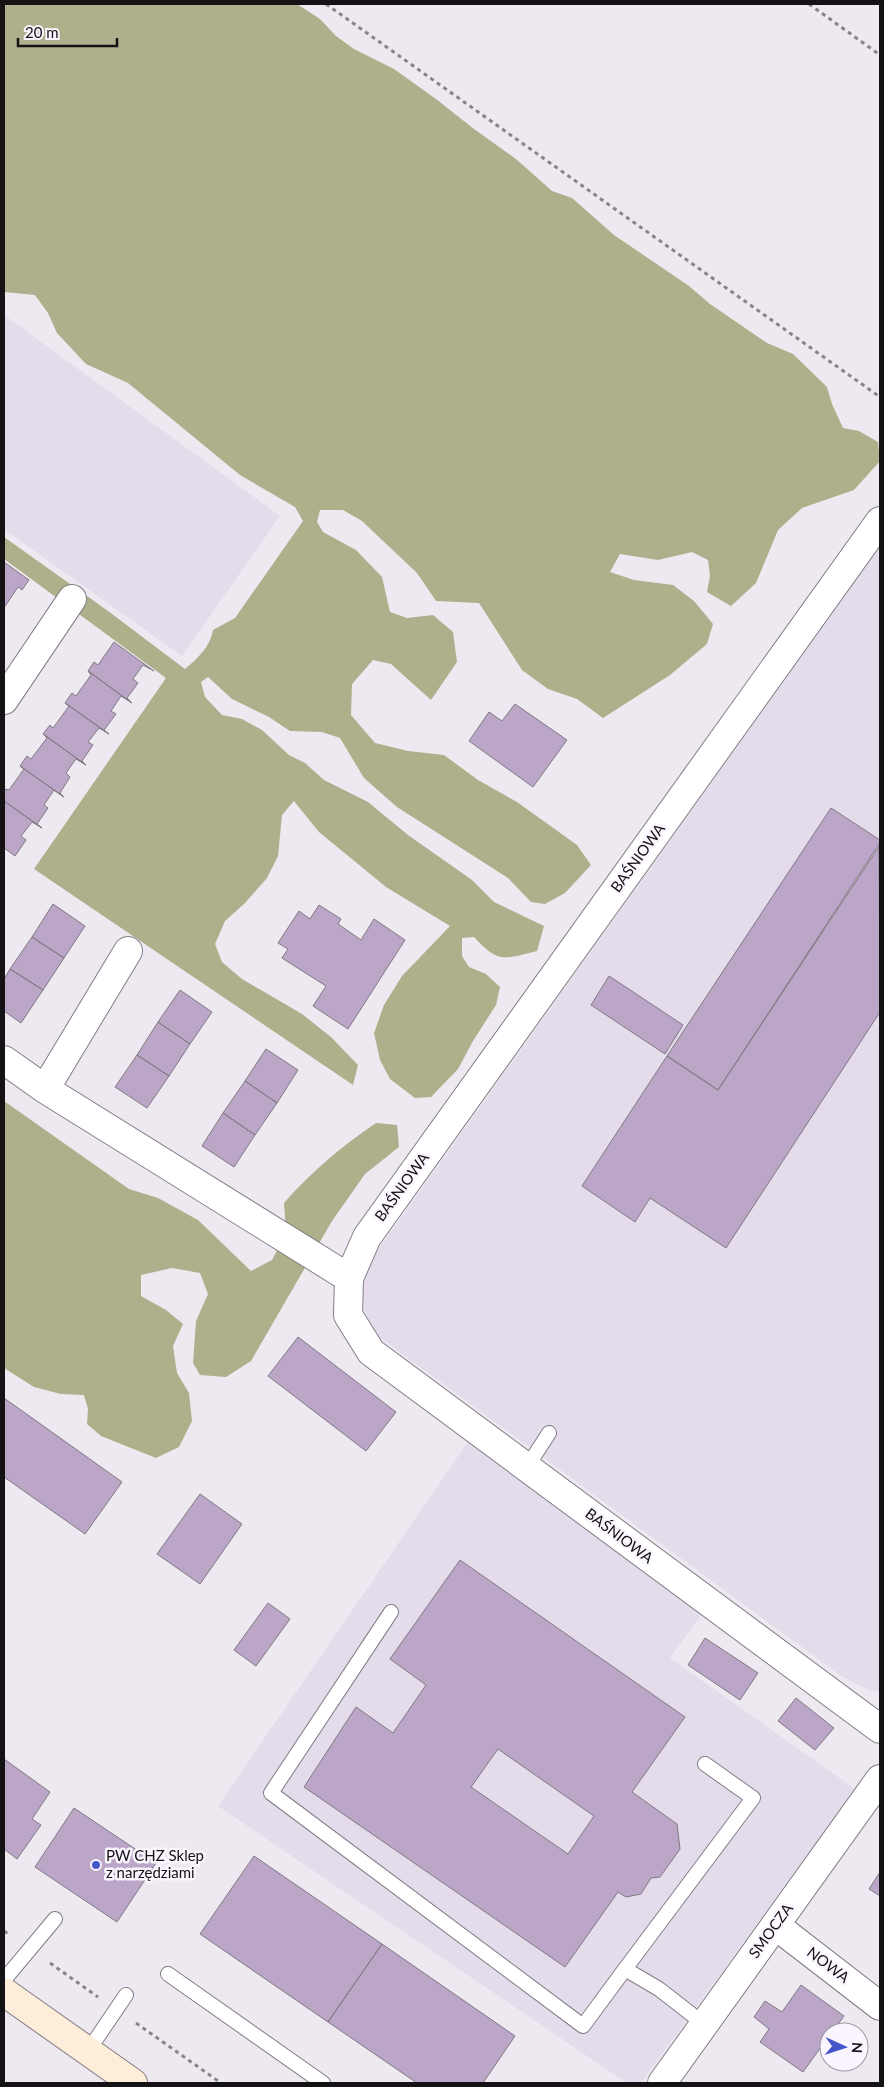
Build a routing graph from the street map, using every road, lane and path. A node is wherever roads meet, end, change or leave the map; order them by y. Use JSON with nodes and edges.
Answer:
{"nodes":[{"id":1,"x":326,"y":4,"type":"edge"},
{"id":2,"x":809,"y":4,"type":"edge"},
{"id":3,"x":880,"y":55,"type":"edge"},
{"id":4,"x":880,"y":397,"type":"edge"},
{"id":5,"x":875,"y":527,"type":"edge"},
{"id":6,"x":72,"y":599,"type":"dead end"},
{"id":7,"x":4,"y":700,"type":"edge"},
{"id":8,"x":128,"y":951,"type":"dead end"},
{"id":9,"x":4,"y":1060,"type":"edge"},
{"id":10,"x":45,"y":1089,"type":"junction"},
{"id":11,"x":349,"y":1278,"type":"junction"},
{"id":12,"x":549,"y":1433,"type":"dead end"},
{"id":13,"x":527,"y":1467,"type":"junction"},
{"id":14,"x":391,"y":1612,"type":"dead end"},
{"id":15,"x":880,"y":1729,"type":"edge"},
{"id":16,"x":705,"y":1764,"type":"dead end"},
{"id":17,"x":880,"y":1779,"type":"edge"},
{"id":18,"x":55,"y":1919,"type":"dead end"},
{"id":19,"x":775,"y":1925,"type":"junction"},
{"id":20,"x":625,"y":1969,"type":"junction"},
{"id":21,"x":168,"y":1974,"type":"dead end"},
{"id":22,"x":4,"y":1980,"type":"edge"},
{"id":23,"x":4,"y":1992,"type":"edge"},
{"id":24,"x":126,"y":1994,"type":"dead end"},
{"id":25,"x":880,"y":2006,"type":"edge"},
{"id":26,"x":704,"y":2024,"type":"junction"},
{"id":27,"x":88,"y":2051,"type":"junction"},
{"id":28,"x":134,"y":2083,"type":"edge"},
{"id":29,"x":323,"y":2083,"type":"edge"},
{"id":30,"x":662,"y":2083,"type":"edge"}],
"edges":[{"from":1,"to":4,"type":"path"},
{"from":2,"to":3,"type":"path"},
{"from":5,"to":11,"type":"street","name":"BAŚNIOWA"},
{"from":6,"to":7,"type":"street"},
{"from":8,"to":10,"type":"street"},
{"from":9,"to":10,"type":"street"},
{"from":10,"to":11,"type":"street"},
{"from":11,"to":13,"type":"street","name":"BAŚNIOWA"},
{"from":12,"to":13,"type":"lane"},
{"from":13,"to":15,"type":"street","name":"BAŚNIOWA"},
{"from":14,"to":20,"type":"lane"},
{"from":16,"to":20,"type":"lane"},
{"from":17,"to":19,"type":"street","name":"SMOCZA"},
{"from":18,"to":22,"type":"lane"},
{"from":19,"to":25,"type":"street","name":"NOWA"},
{"from":19,"to":26,"type":"street","name":"SMOCZA"},
{"from":20,"to":26,"type":"lane"},
{"from":21,"to":29,"type":"lane"},
{"from":23,"to":27,"type":"main road"},
{"from":24,"to":27,"type":"lane"},
{"from":26,"to":30,"type":"street","name":"SMOCZA"},
{"from":27,"to":28,"type":"main road"}]}
